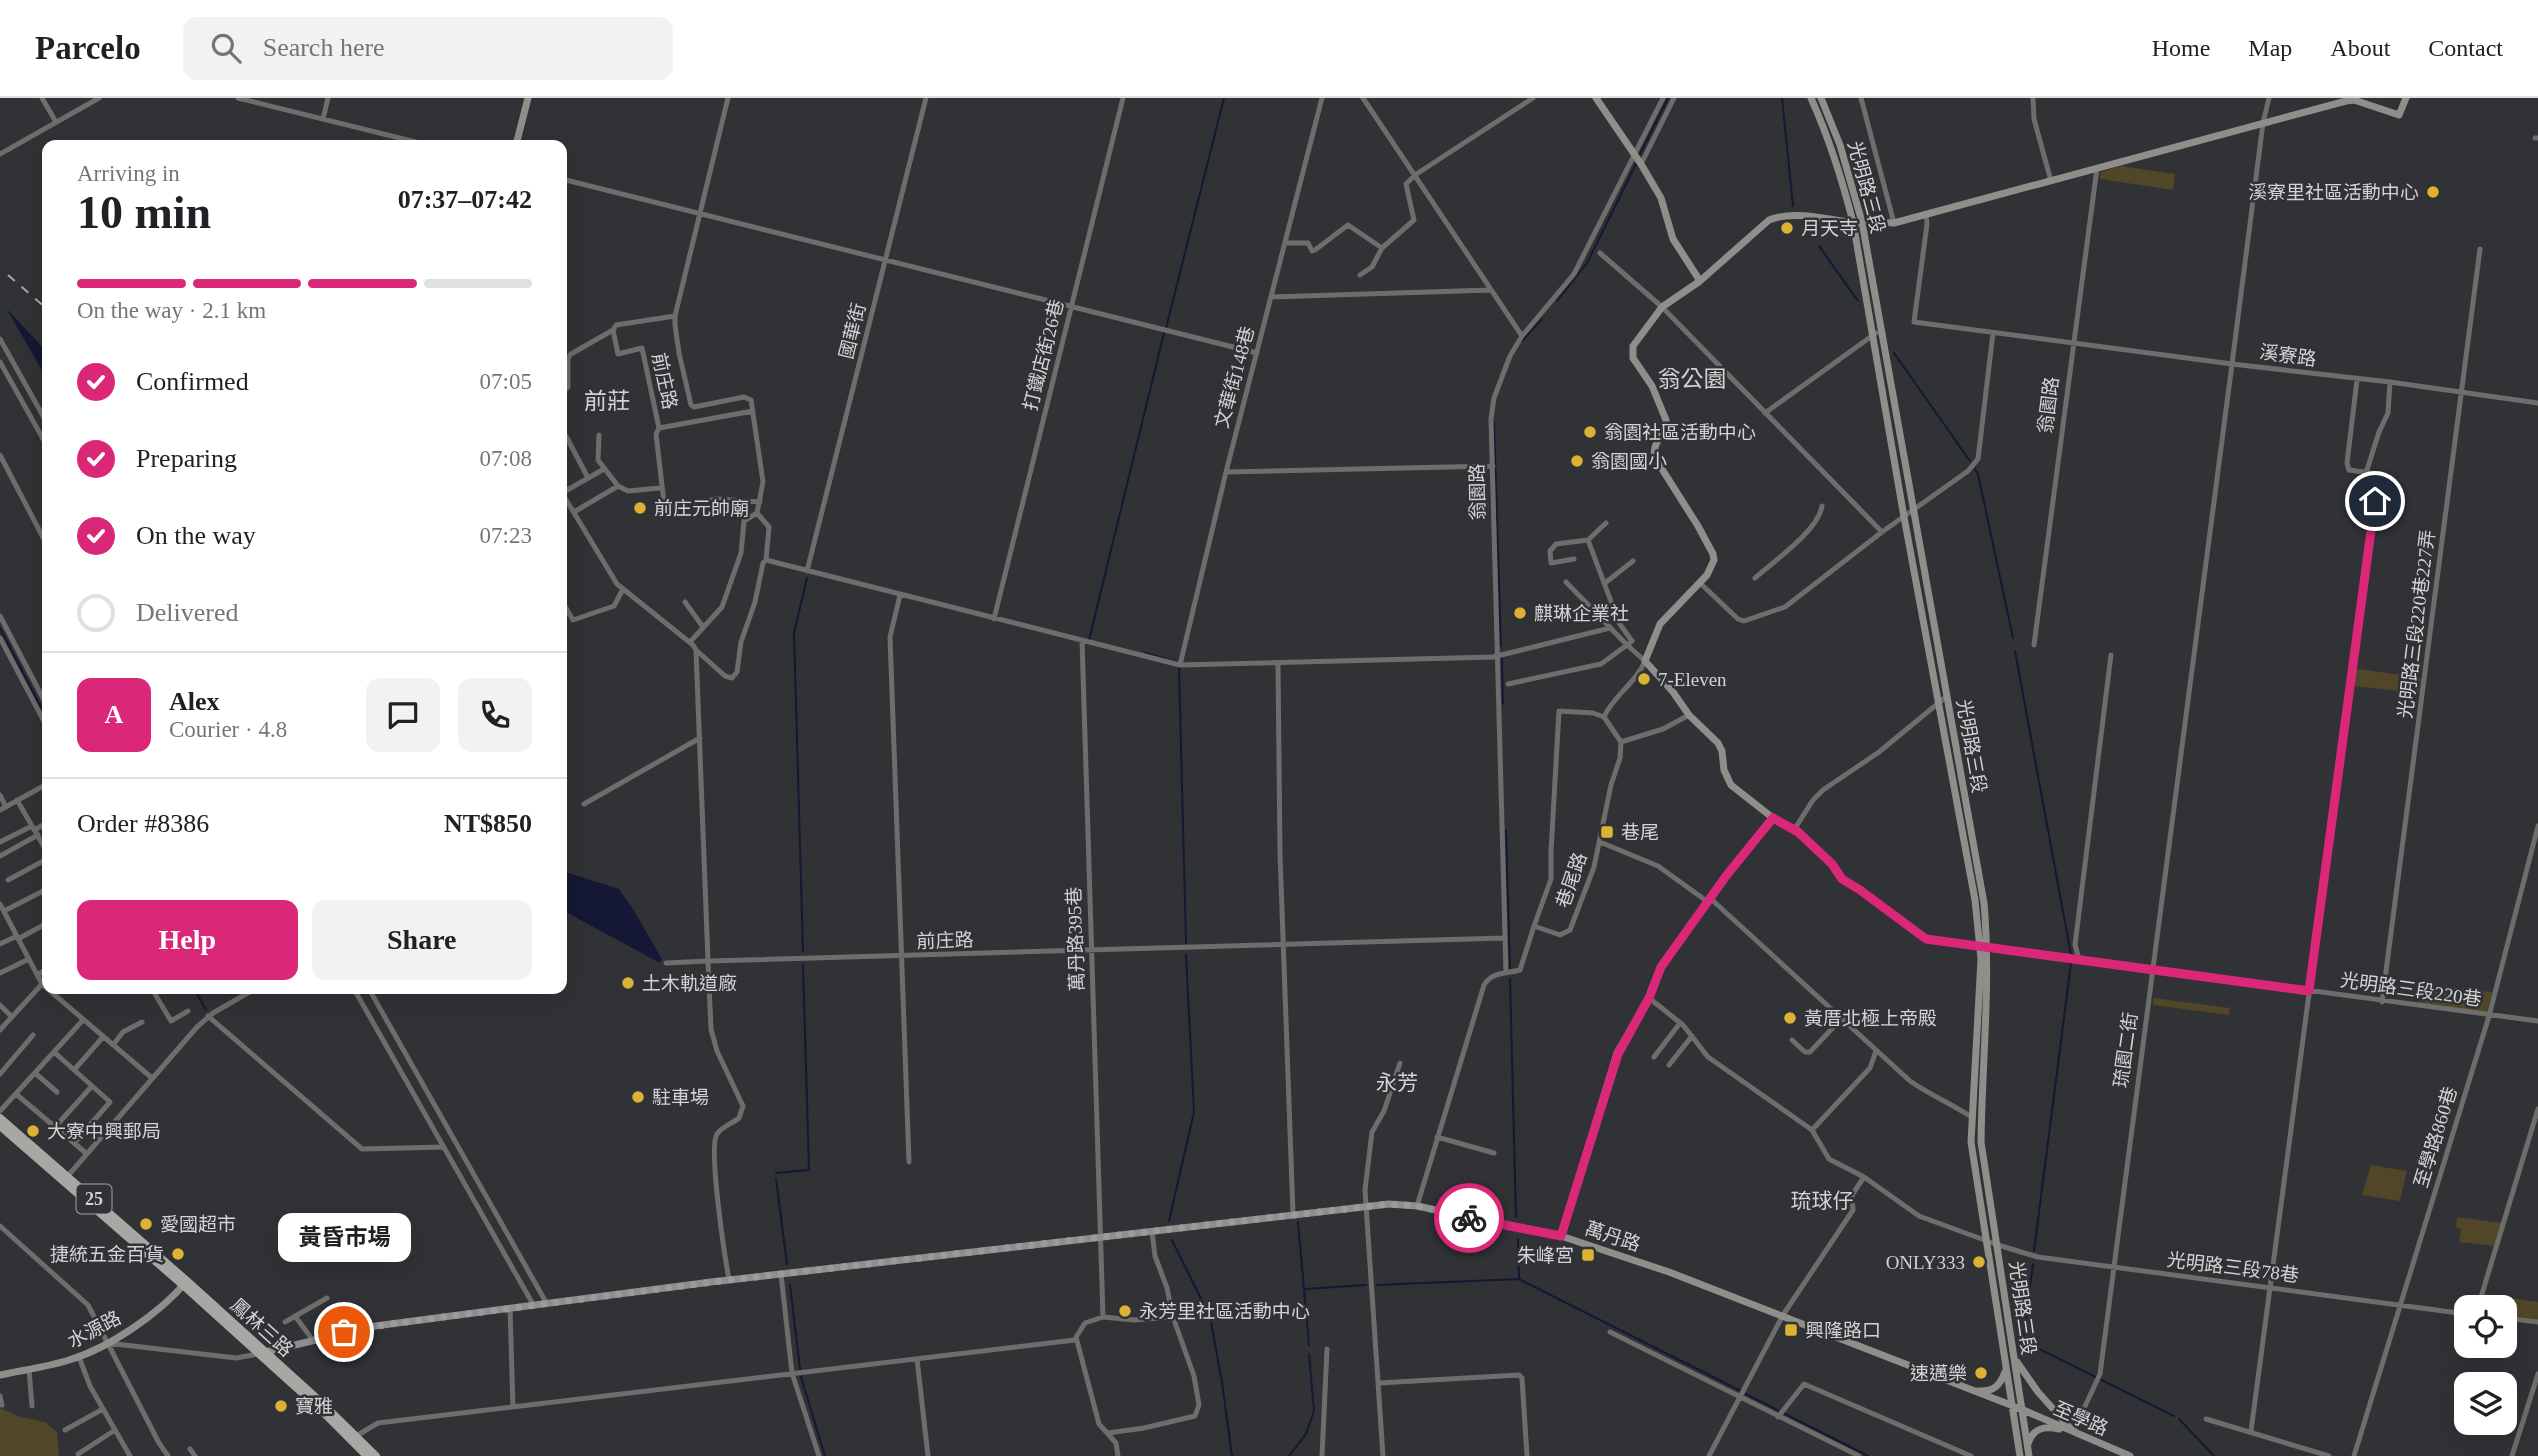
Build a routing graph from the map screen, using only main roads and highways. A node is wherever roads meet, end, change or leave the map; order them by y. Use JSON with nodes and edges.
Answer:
{"nodes":[{"id":1,"x":0,"y":1118,"type":"edge"},
{"id":2,"x":0,"y":1126,"type":"edge"},
{"id":3,"x":66,"y":1178,"type":"junction"},
{"id":4,"x":261,"y":1352,"type":"junction"},
{"id":5,"x":367,"y":1456,"type":"edge"},
{"id":6,"x":376,"y":1456,"type":"edge"}],
"edges":[{"from":1,"to":3,"type":"main road","number":"25"},
{"from":2,"to":3,"type":"main road","number":"25"},
{"from":3,"to":4,"type":"main road","name":"鳳林三路","number":"25"},
{"from":4,"to":5,"type":"main road","name":"鳳林三路","number":"25"},
{"from":4,"to":6,"type":"main road","name":"鳳林三路","number":"25"}]}
